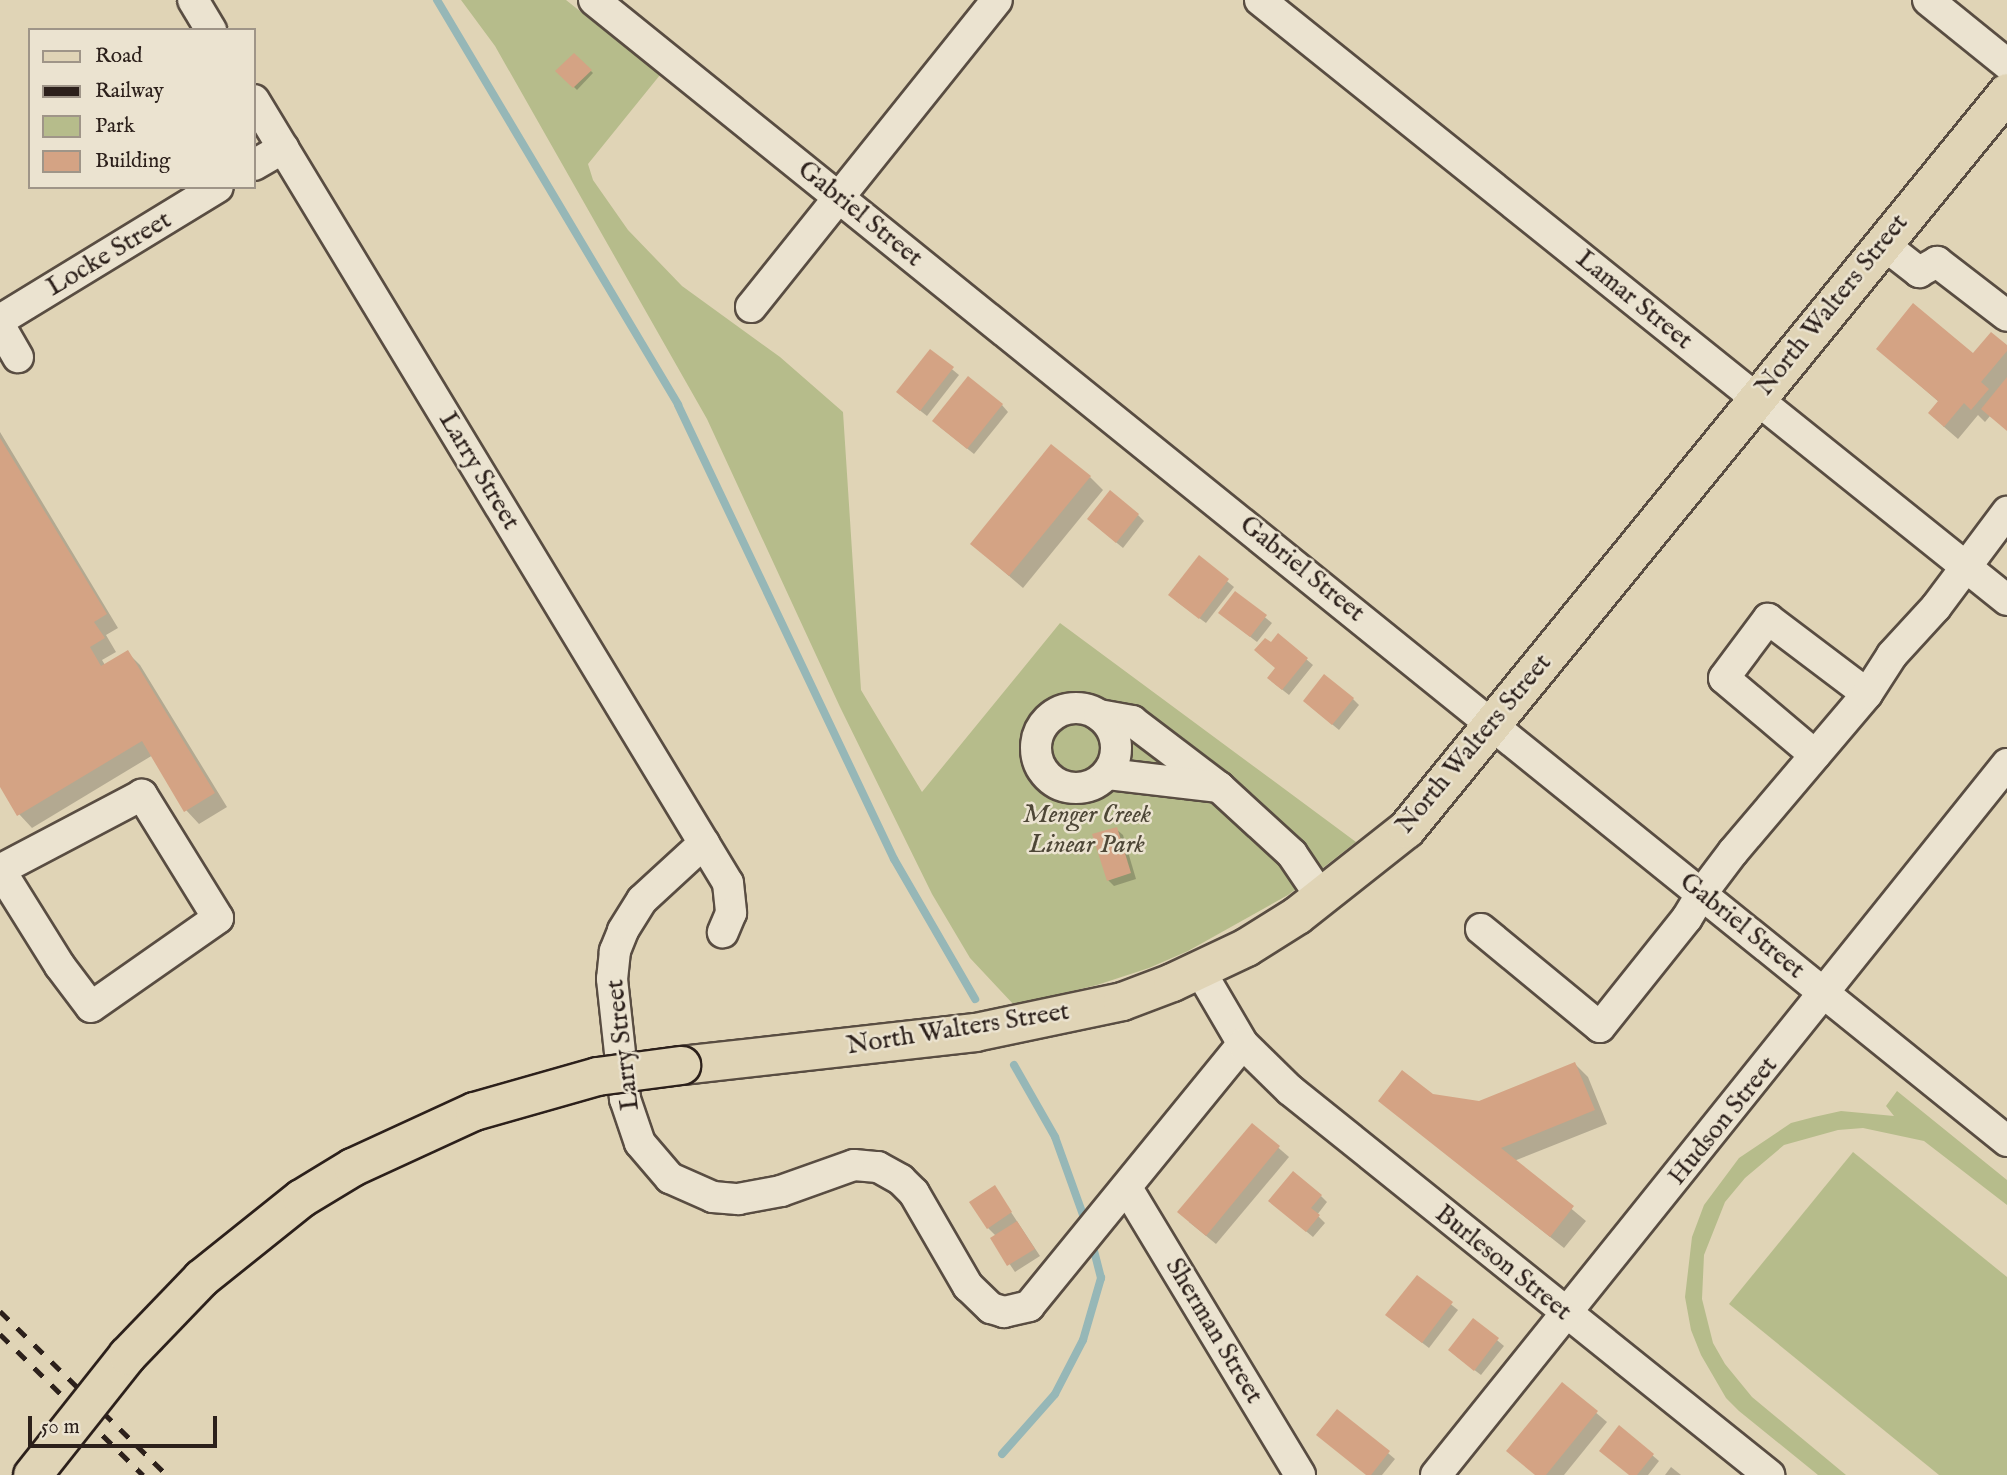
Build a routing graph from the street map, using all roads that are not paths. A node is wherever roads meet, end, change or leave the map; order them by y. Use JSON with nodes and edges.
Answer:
{"nodes":[{"id":1,"x":193,"y":0,"type":"edge"},
{"id":2,"x":594,"y":0,"type":"edge"},
{"id":3,"x":997,"y":0,"type":"edge"},
{"id":4,"x":1260,"y":0,"type":"edge"},
{"id":5,"x":1928,"y":0,"type":"edge"},
{"id":6,"x":210,"y":28,"type":"edge"},
{"id":7,"x":2007,"y":64,"type":"edge"},
{"id":8,"x":2007,"y":92,"type":"edge"},
{"id":9,"x":256,"y":103,"type":"edge"},
{"id":10,"x":283,"y":148,"type":"junction"},
{"id":11,"x":256,"y":164,"type":"edge"},
{"id":12,"x":215,"y":189,"type":"edge"},
{"id":13,"x":839,"y":198,"type":"junction"},
{"id":14,"x":1882,"y":244,"type":"junction"},
{"id":15,"x":751,"y":307,"type":"dead end"},
{"id":16,"x":2007,"y":316,"type":"edge"},
{"id":17,"x":0,"y":320,"type":"edge"},
{"id":18,"x":0,"y":326,"type":"edge"},
{"id":19,"x":18,"y":357,"type":"dead end"},
{"id":20,"x":1756,"y":398,"type":"junction"},
{"id":21,"x":2007,"y":512,"type":"edge"},
{"id":22,"x":1965,"y":566,"type":"junction"},
{"id":23,"x":2007,"y":600,"type":"edge"},
{"id":24,"x":1867,"y":694,"type":"junction"},
{"id":25,"x":1099,"y":715,"type":"junction"},
{"id":26,"x":1494,"y":724,"type":"junction"},
{"id":27,"x":1815,"y":755,"type":"junction"},
{"id":28,"x":2007,"y":764,"type":"edge"},
{"id":29,"x":1108,"y":774,"type":"junction"},
{"id":30,"x":1219,"y":787,"type":"junction"},
{"id":31,"x":704,"y":843,"type":"junction"},
{"id":32,"x":0,"y":869,"type":"edge"},
{"id":33,"x":1702,"y":893,"type":"junction"},
{"id":34,"x":1321,"y":897,"type":"junction"},
{"id":35,"x":1481,"y":929,"type":"dead end"},
{"id":36,"x":723,"y":932,"type":"dead end"},
{"id":37,"x":1199,"y":969,"type":"junction"},
{"id":38,"x":1825,"y":992,"type":"junction"},
{"id":39,"x":1243,"y":1044,"type":"junction"},
{"id":40,"x":2007,"y":1141,"type":"edge"},
{"id":41,"x":1127,"y":1188,"type":"junction"},
{"id":42,"x":1567,"y":1315,"type":"junction"},
{"id":43,"x":32,"y":1475,"type":"edge"},
{"id":44,"x":1300,"y":1475,"type":"edge"},
{"id":45,"x":1436,"y":1475,"type":"edge"},
{"id":46,"x":1769,"y":1475,"type":"edge"}],
"edges":[{"from":1,"to":6,"type":"street"},
{"from":2,"to":13,"type":"street","name":"Gabriel Street"},
{"from":3,"to":13,"type":"street"},
{"from":4,"to":20,"type":"street","name":"Lamar Street"},
{"from":5,"to":7,"type":"street"},
{"from":8,"to":14,"type":"main road","name":"North Walters Street"},
{"from":9,"to":10,"type":"street","name":"Larry Street"},
{"from":10,"to":11,"type":"street"},
{"from":10,"to":31,"type":"street","name":"Larry Street"},
{"from":12,"to":17,"type":"street","name":"Locke Street"},
{"from":13,"to":15,"type":"street"},
{"from":13,"to":26,"type":"street","name":"Gabriel Street"},
{"from":14,"to":16,"type":"street"},
{"from":14,"to":20,"type":"main road","name":"North Walters Street"},
{"from":18,"to":19,"type":"street"},
{"from":20,"to":22,"type":"street","name":"Lamar Street"},
{"from":20,"to":26,"type":"main road","name":"North Walters Street"},
{"from":21,"to":22,"type":"street"},
{"from":22,"to":23,"type":"street","name":"Lamar Street"},
{"from":22,"to":24,"type":"street"},
{"from":24,"to":27,"type":"street"},
{"from":24,"to":27,"type":"street"},
{"from":25,"to":29,"type":"street"},
{"from":25,"to":29,"type":"street"},
{"from":25,"to":30,"type":"street"},
{"from":26,"to":33,"type":"street","name":"Gabriel Street"},
{"from":26,"to":34,"type":"main road","name":"North Walters Street"},
{"from":27,"to":33,"type":"street"},
{"from":28,"to":38,"type":"street","name":"Hudson Street"},
{"from":29,"to":30,"type":"street"},
{"from":30,"to":34,"type":"street"},
{"from":31,"to":36,"type":"street","name":"Larry Street"},
{"from":31,"to":41,"type":"street","name":"Larry Street"},
{"from":32,"to":32,"type":"street"},
{"from":33,"to":35,"type":"street"},
{"from":33,"to":38,"type":"street","name":"Gabriel Street"},
{"from":34,"to":37,"type":"main road","name":"North Walters Street"},
{"from":37,"to":39,"type":"street","name":"Burleson Street"},
{"from":37,"to":43,"type":"main road","name":"North Walters Street","bridge":true},
{"from":38,"to":40,"type":"street","name":"Gabriel Street"},
{"from":38,"to":42,"type":"street","name":"Hudson Street"},
{"from":39,"to":41,"type":"street"},
{"from":39,"to":42,"type":"street","name":"Burleson Street"},
{"from":41,"to":44,"type":"street","name":"Sherman Street"},
{"from":42,"to":45,"type":"street","name":"Hudson Street"},
{"from":42,"to":46,"type":"street","name":"Burleson Street"}]}
